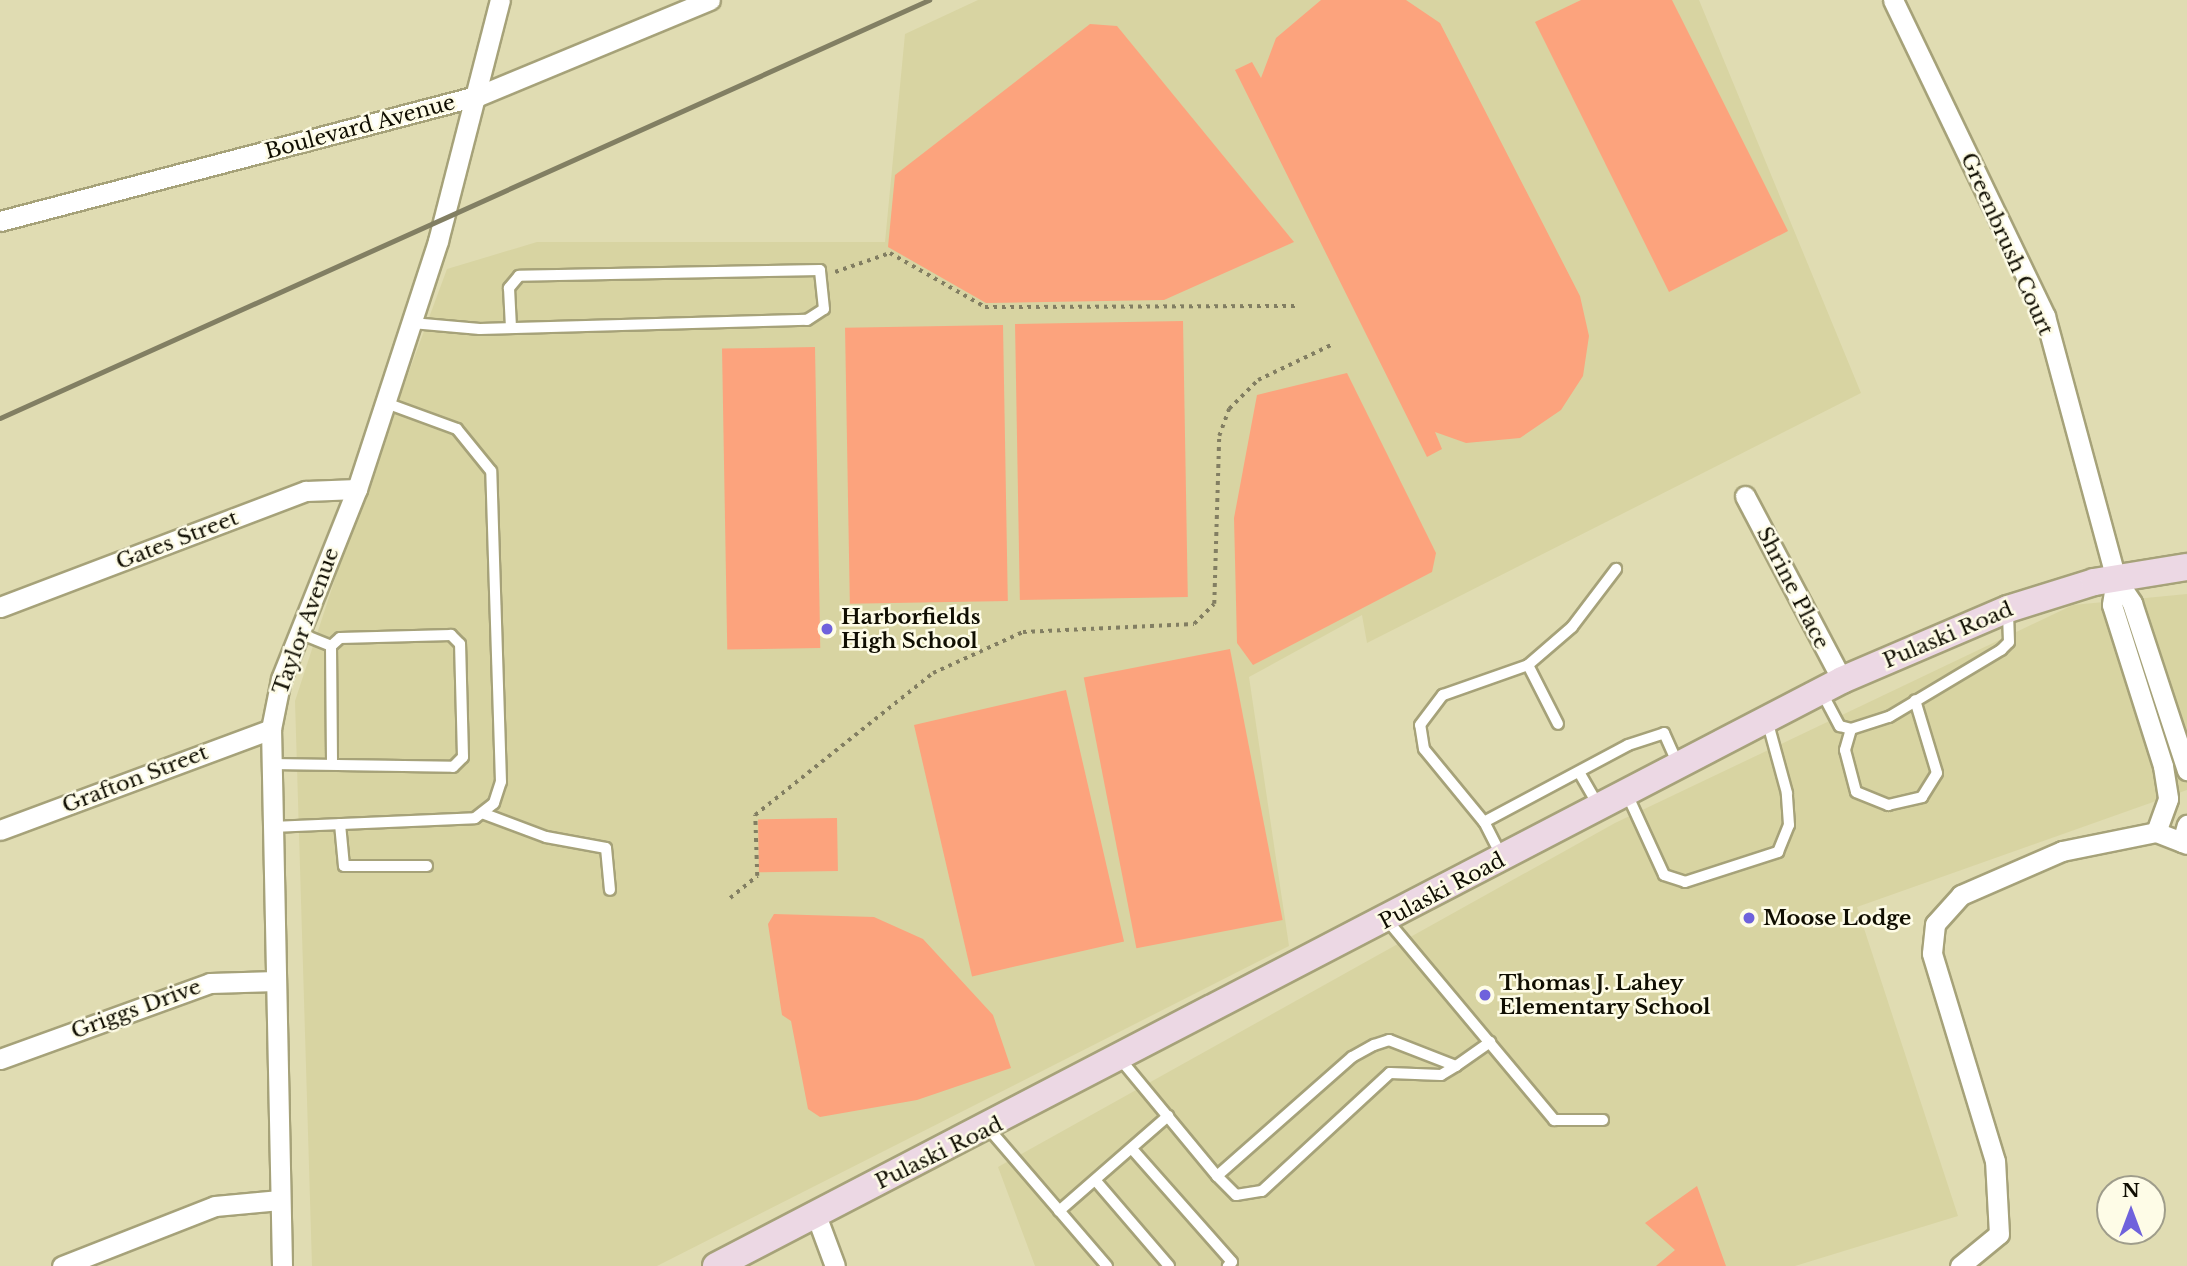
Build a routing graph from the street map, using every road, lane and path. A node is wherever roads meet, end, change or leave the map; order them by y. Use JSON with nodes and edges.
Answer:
{"nodes":[{"id":1,"x":500,"y":0,"type":"edge"},
{"id":2,"x":710,"y":0,"type":"edge"},
{"id":3,"x":1893,"y":0,"type":"edge"},
{"id":4,"x":478,"y":96,"type":"junction"},
{"id":5,"x":0,"y":221,"type":"edge"},
{"id":6,"x":835,"y":272,"type":"dead end"},
{"id":7,"x":1297,"y":306,"type":"dead end"},
{"id":8,"x":412,"y":323,"type":"junction"},
{"id":9,"x":512,"y":328,"type":"junction"},
{"id":10,"x":1333,"y":344,"type":"dead end"},
{"id":11,"x":386,"y":403,"type":"junction"},
{"id":12,"x":357,"y":489,"type":"junction"},
{"id":13,"x":1745,"y":496,"type":"dead end"},
{"id":14,"x":2187,"y":567,"type":"edge"},
{"id":15,"x":1616,"y":569,"type":"dead end"},
{"id":16,"x":2116,"y":579,"type":"junction"},
{"id":17,"x":0,"y":607,"type":"edge"},
{"id":18,"x":2008,"y":608,"type":"junction"},
{"id":19,"x":299,"y":633,"type":"junction"},
{"id":20,"x":331,"y":646,"type":"junction"},
{"id":21,"x":1528,"y":665,"type":"junction"},
{"id":22,"x":1831,"y":686,"type":"junction"},
{"id":23,"x":1914,"y":700,"type":"junction"},
{"id":24,"x":1767,"y":720,"type":"junction"},
{"id":25,"x":1558,"y":724,"type":"dead end"},
{"id":26,"x":271,"y":729,"type":"junction"},
{"id":27,"x":1851,"y":729,"type":"junction"},
{"id":28,"x":332,"y":763,"type":"junction"},
{"id":29,"x":271,"y":764,"type":"junction"},
{"id":30,"x":1679,"y":766,"type":"junction"},
{"id":31,"x":2187,"y":770,"type":"edge"},
{"id":32,"x":1579,"y":772,"type":"junction"},
{"id":33,"x":1627,"y":794,"type":"junction"},
{"id":34,"x":1600,"y":808,"type":"junction"},
{"id":35,"x":482,"y":813,"type":"junction"},
{"id":36,"x":1484,"y":821,"type":"junction"},
{"id":37,"x":340,"y":824,"type":"junction"},
{"id":38,"x":272,"y":827,"type":"junction"},
{"id":39,"x":0,"y":830,"type":"edge"},
{"id":40,"x":2156,"y":832,"type":"junction"},
{"id":41,"x":2185,"y":837,"type":"edge"},
{"id":42,"x":1503,"y":859,"type":"junction"},
{"id":43,"x":428,"y":866,"type":"dead end"},
{"id":44,"x":610,"y":890,"type":"dead end"},
{"id":45,"x":730,"y":898,"type":"dead end"},
{"id":46,"x":1387,"y":920,"type":"junction"},
{"id":47,"x":276,"y":981,"type":"junction"},
{"id":48,"x":1490,"y":1042,"type":"junction"},
{"id":49,"x":0,"y":1059,"type":"edge"},
{"id":50,"x":1121,"y":1060,"type":"junction"},
{"id":51,"x":1456,"y":1066,"type":"junction"},
{"id":52,"x":1168,"y":1116,"type":"junction"},
{"id":53,"x":1603,"y":1120,"type":"dead end"},
{"id":54,"x":989,"y":1129,"type":"junction"},
{"id":55,"x":1133,"y":1150,"type":"junction"},
{"id":56,"x":1217,"y":1176,"type":"junction"},
{"id":57,"x":1096,"y":1181,"type":"junction"},
{"id":58,"x":280,"y":1200,"type":"junction"},
{"id":59,"x":1059,"y":1211,"type":"junction"},
{"id":60,"x":816,"y":1215,"type":"junction"},
{"id":61,"x":62,"y":1266,"type":"edge"},
{"id":62,"x":282,"y":1266,"type":"edge"},
{"id":63,"x":716,"y":1266,"type":"edge"},
{"id":64,"x":835,"y":1266,"type":"edge"},
{"id":65,"x":1107,"y":1266,"type":"edge"},
{"id":66,"x":1169,"y":1266,"type":"edge"},
{"id":67,"x":1228,"y":1266,"type":"edge"},
{"id":68,"x":1960,"y":1266,"type":"edge"}],
"edges":[{"from":1,"to":4,"type":"street","name":"Taylor Avenue"},
{"from":2,"to":4,"type":"street","name":"Boulevard Avenue"},
{"from":3,"to":16,"type":"street","name":"Greenbrush Court"},
{"from":4,"to":5,"type":"street","name":"Boulevard Avenue"},
{"from":4,"to":8,"type":"street","name":"Taylor Avenue"},
{"from":6,"to":7,"type":"path"},
{"from":8,"to":9,"type":"lane"},
{"from":8,"to":11,"type":"street","name":"Taylor Avenue"},
{"from":9,"to":9,"type":"lane"},
{"from":10,"to":45,"type":"path"},
{"from":11,"to":12,"type":"street","name":"Taylor Avenue"},
{"from":11,"to":35,"type":"lane"},
{"from":12,"to":17,"type":"street","name":"Gates Street"},
{"from":12,"to":19,"type":"street","name":"Taylor Avenue"},
{"from":13,"to":22,"type":"street","name":"Shrine Place"},
{"from":14,"to":16,"type":"main road","name":"Pulaski Road"},
{"from":15,"to":21,"type":"lane"},
{"from":16,"to":18,"type":"main road","name":"Pulaski Road"},
{"from":16,"to":31,"type":"street"},
{"from":16,"to":40,"type":"street"},
{"from":18,"to":22,"type":"main road","name":"Pulaski Road"},
{"from":18,"to":23,"type":"lane"},
{"from":19,"to":20,"type":"lane"},
{"from":19,"to":26,"type":"street","name":"Taylor Avenue"},
{"from":20,"to":28,"type":"lane"},
{"from":20,"to":28,"type":"lane"},
{"from":21,"to":25,"type":"lane"},
{"from":21,"to":36,"type":"lane"},
{"from":22,"to":24,"type":"main road","name":"Pulaski Road"},
{"from":22,"to":27,"type":"lane"},
{"from":23,"to":27,"type":"lane"},
{"from":23,"to":27,"type":"lane"},
{"from":24,"to":30,"type":"main road","name":"Pulaski Road"},
{"from":24,"to":33,"type":"lane"},
{"from":26,"to":29,"type":"street","name":"Taylor Avenue"},
{"from":26,"to":39,"type":"street","name":"Grafton Street"},
{"from":28,"to":29,"type":"lane"},
{"from":29,"to":38,"type":"street","name":"Taylor Avenue"},
{"from":30,"to":32,"type":"lane"},
{"from":30,"to":33,"type":"main road","name":"Pulaski Road"},
{"from":32,"to":34,"type":"lane"},
{"from":32,"to":36,"type":"lane"},
{"from":33,"to":34,"type":"main road","name":"Pulaski Road"},
{"from":34,"to":42,"type":"main road","name":"Pulaski Road"},
{"from":35,"to":37,"type":"lane"},
{"from":35,"to":44,"type":"lane"},
{"from":36,"to":42,"type":"lane"},
{"from":37,"to":38,"type":"lane"},
{"from":37,"to":43,"type":"lane"},
{"from":38,"to":47,"type":"street","name":"Taylor Avenue"},
{"from":40,"to":41,"type":"street"},
{"from":40,"to":68,"type":"street"},
{"from":42,"to":46,"type":"main road","name":"Pulaski Road"},
{"from":46,"to":48,"type":"lane"},
{"from":46,"to":50,"type":"main road","name":"Pulaski Road"},
{"from":47,"to":49,"type":"street","name":"Griggs Drive"},
{"from":47,"to":58,"type":"street","name":"Taylor Avenue"},
{"from":48,"to":51,"type":"lane"},
{"from":48,"to":53,"type":"lane"},
{"from":50,"to":52,"type":"lane"},
{"from":50,"to":54,"type":"main road","name":"Pulaski Road"},
{"from":51,"to":56,"type":"lane"},
{"from":51,"to":56,"type":"lane"},
{"from":52,"to":55,"type":"lane"},
{"from":52,"to":56,"type":"lane"},
{"from":54,"to":59,"type":"lane"},
{"from":54,"to":60,"type":"main road","name":"Pulaski Road"},
{"from":55,"to":57,"type":"lane"},
{"from":55,"to":67,"type":"lane"},
{"from":57,"to":59,"type":"lane"},
{"from":57,"to":66,"type":"lane"},
{"from":58,"to":61,"type":"street"},
{"from":58,"to":62,"type":"street","name":"Taylor Avenue"},
{"from":59,"to":65,"type":"lane"},
{"from":60,"to":63,"type":"main road","name":"Pulaski Road"},
{"from":60,"to":64,"type":"street"}]}
